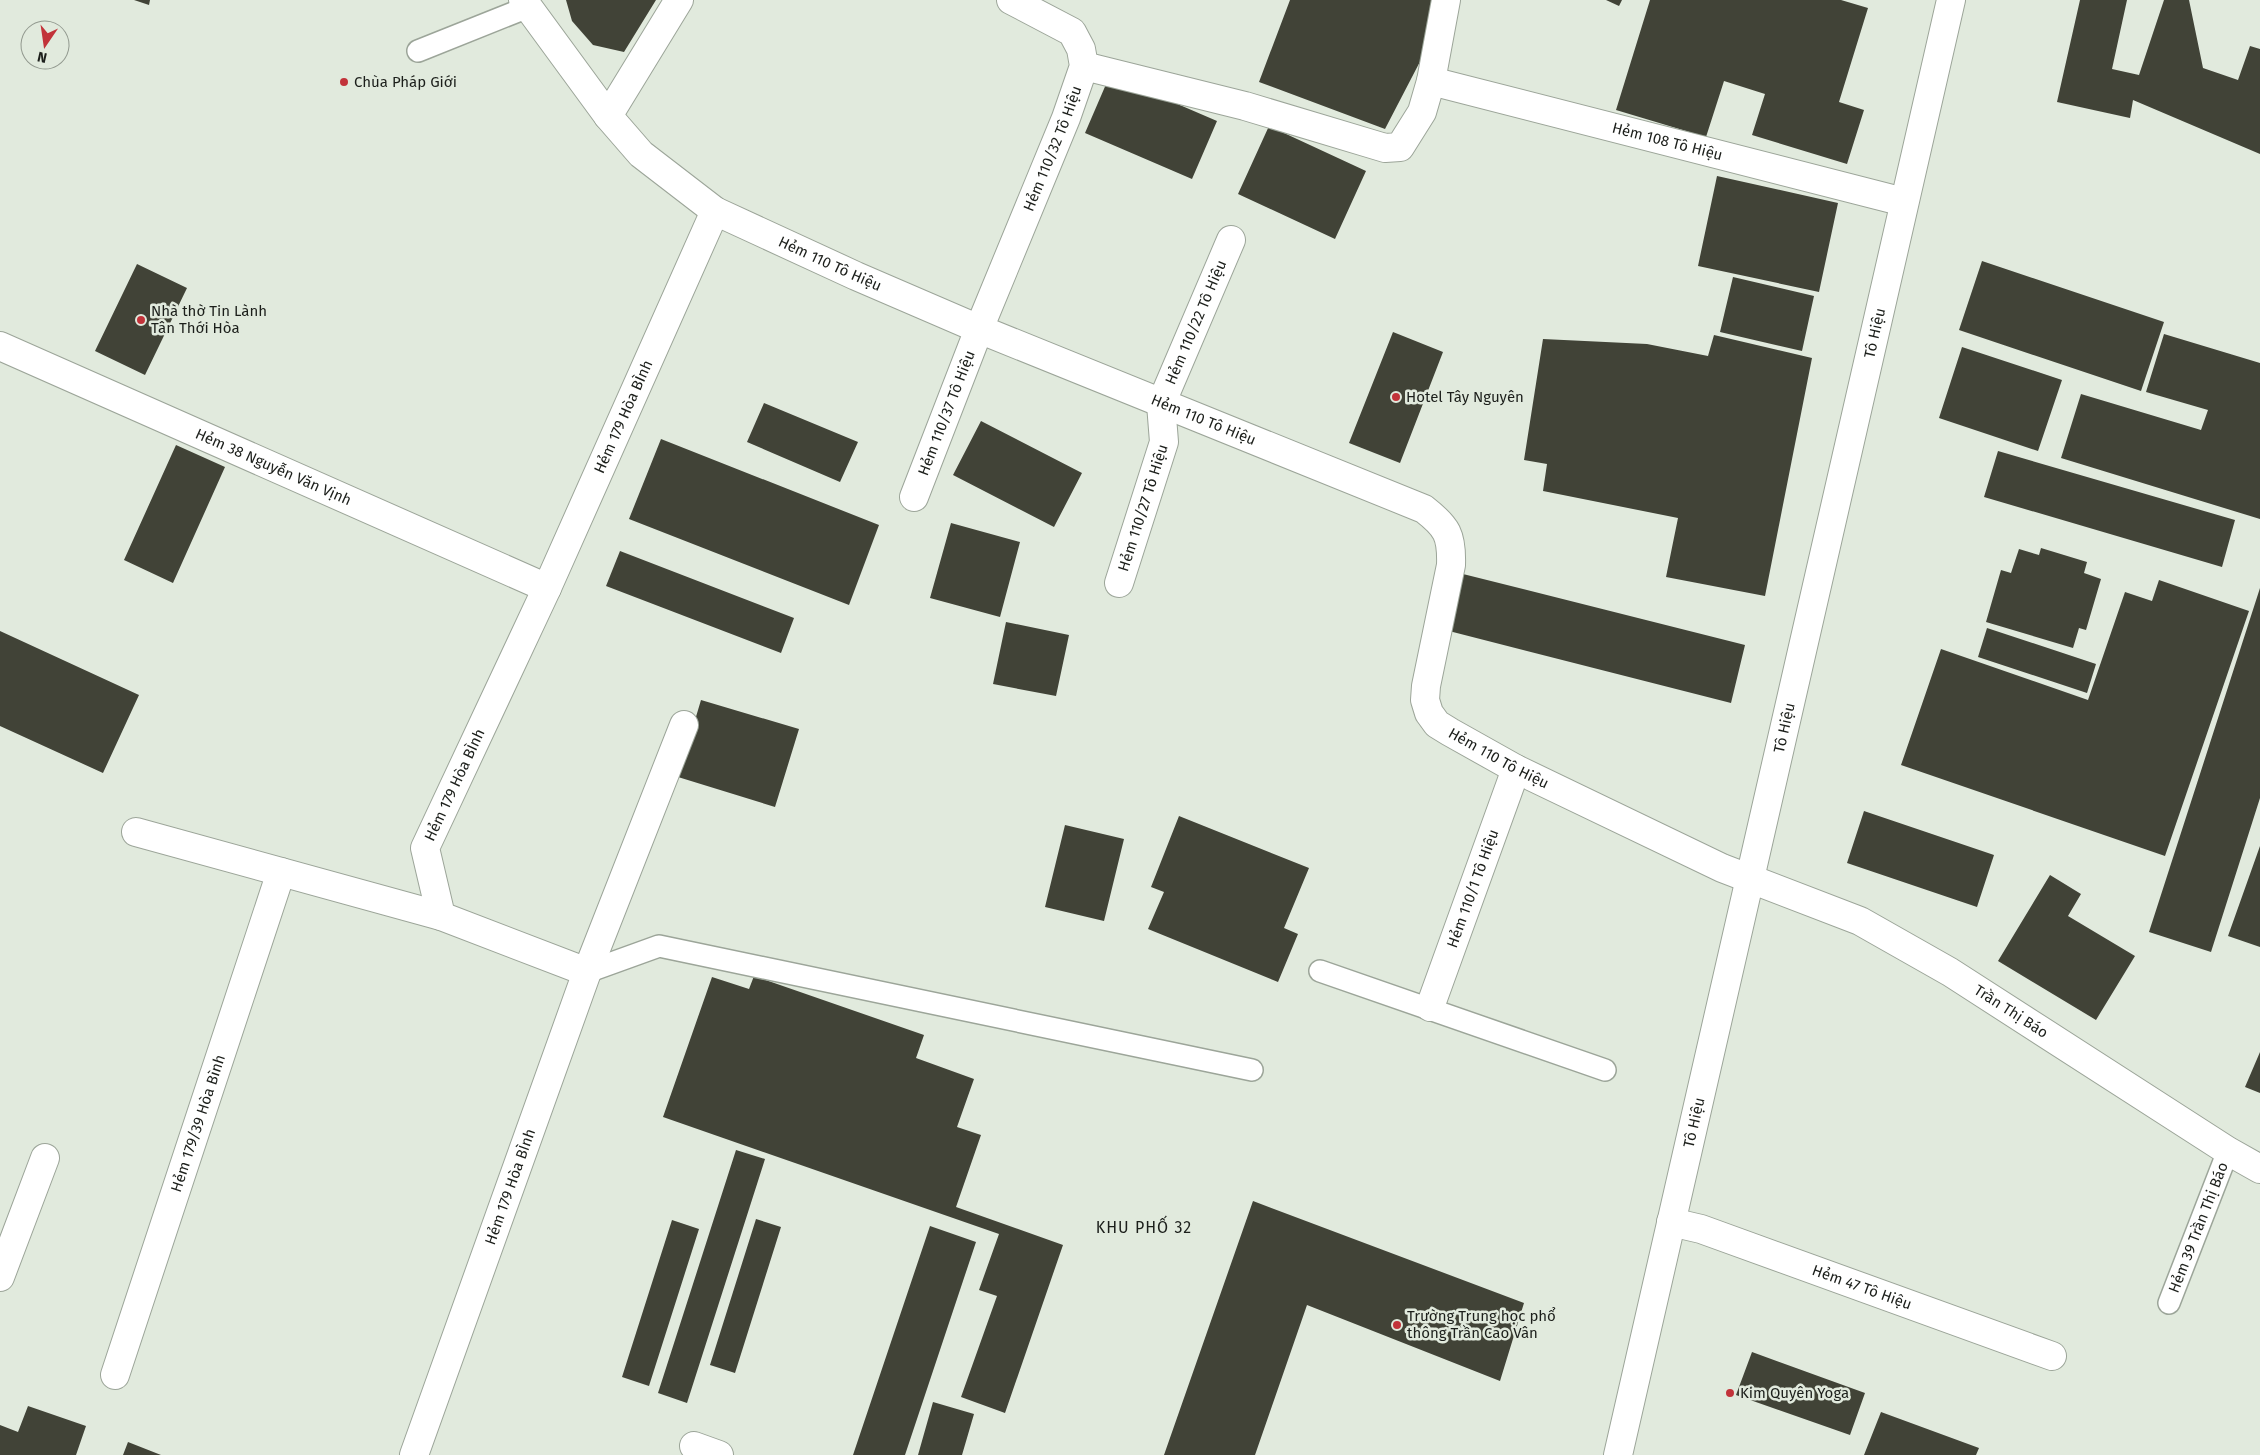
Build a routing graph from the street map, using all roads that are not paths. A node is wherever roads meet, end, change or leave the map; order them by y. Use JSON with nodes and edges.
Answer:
{"nodes":[{"id":1,"x":679,"y":0,"type":"edge"},
{"id":2,"x":1011,"y":0,"type":"edge"},
{"id":3,"x":1446,"y":0,"type":"edge"},
{"id":4,"x":1951,"y":0,"type":"edge"},
{"id":5,"x":526,"y":4,"type":"edge"},
{"id":6,"x":418,"y":51,"type":"dead end"},
{"id":7,"x":1084,"y":66,"type":"junction"},
{"id":8,"x":1431,"y":81,"type":"junction"},
{"id":9,"x":608,"y":116,"type":"junction"},
{"id":10,"x":1904,"y":202,"type":"junction"},
{"id":11,"x":715,"y":211,"type":"junction"},
{"id":12,"x":1231,"y":240,"type":"dead end"},
{"id":13,"x":979,"y":329,"type":"junction"},
{"id":14,"x":0,"y":346,"type":"edge"},
{"id":15,"x":1161,"y":404,"type":"junction"},
{"id":16,"x":914,"y":498,"type":"dead end"},
{"id":17,"x":1119,"y":583,"type":"dead end"},
{"id":18,"x":547,"y":588,"type":"junction"},
{"id":19,"x":684,"y":725,"type":"dead end"},
{"id":20,"x":1516,"y":769,"type":"junction"},
{"id":21,"x":136,"y":832,"type":"dead end"},
{"id":22,"x":281,"y":872,"type":"junction"},
{"id":23,"x":1750,"y":878,"type":"junction"},
{"id":24,"x":441,"y":916,"type":"junction"},
{"id":25,"x":1320,"y":971,"type":"dead end"},
{"id":26,"x":587,"y":972,"type":"junction"},
{"id":27,"x":1430,"y":1007,"type":"junction"},
{"id":28,"x":1252,"y":1070,"type":"dead end"},
{"id":29,"x":1605,"y":1070,"type":"dead end"},
{"id":30,"x":2228,"y":1151,"type":"junction"},
{"id":31,"x":45,"y":1158,"type":"dead end"},
{"id":32,"x":2260,"y":1169,"type":"edge"},
{"id":33,"x":1671,"y":1222,"type":"junction"},
{"id":34,"x":0,"y":1277,"type":"edge"},
{"id":35,"x":2169,"y":1303,"type":"dead end"},
{"id":36,"x":2052,"y":1356,"type":"dead end"},
{"id":37,"x":115,"y":1375,"type":"dead end"},
{"id":38,"x":694,"y":1446,"type":"dead end"},
{"id":39,"x":414,"y":1455,"type":"edge"},
{"id":40,"x":719,"y":1455,"type":"edge"},
{"id":41,"x":1618,"y":1455,"type":"edge"}],
"edges":[{"from":1,"to":9,"type":"street"},
{"from":2,"to":7,"type":"street","name":"Hẻm 110/32 Tô Hiệu"},
{"from":3,"to":8,"type":"street"},
{"from":4,"to":10,"type":"street","name":"Tô Hiệu"},
{"from":5,"to":6,"type":"lane"},
{"from":5,"to":9,"type":"street","name":"Hẻm 110 Tô Hiệu"},
{"from":7,"to":8,"type":"street"},
{"from":7,"to":13,"type":"street","name":"Hẻm 110/32 Tô Hiệu"},
{"from":8,"to":10,"type":"street","name":"Hẻm 108 Tô Hiệu"},
{"from":9,"to":11,"type":"street","name":"Hẻm 110 Tô Hiệu"},
{"from":10,"to":23,"type":"street","name":"Tô Hiệu"},
{"from":11,"to":13,"type":"street","name":"Hẻm 110 Tô Hiệu"},
{"from":11,"to":18,"type":"street","name":"Hẻm 179 Hòa BÌnh"},
{"from":12,"to":15,"type":"street","name":"Hẻm 110/22 Tô Hiệu"},
{"from":13,"to":15,"type":"street","name":"Hẻm 110 Tô Hiệu"},
{"from":13,"to":16,"type":"street","name":"Hẻm 110/37 Tô Hiệu"},
{"from":14,"to":18,"type":"street","name":"Hẻm 38 Nguyễn Văn Vịnh"},
{"from":15,"to":17,"type":"street","name":"Hẻm 110/27 Tô Hiệu"},
{"from":15,"to":20,"type":"street","name":"Hẻm 110 Tô Hiệu"},
{"from":18,"to":24,"type":"street","name":"Hẻm 179 Hòa BÌnh"},
{"from":19,"to":26,"type":"street","name":"Hẻm 179 Hòa BÌnh"},
{"from":20,"to":23,"type":"street","name":"Hẻm 110 Tô Hiệu"},
{"from":20,"to":27,"type":"street","name":"Hẻm 110/1 Tô Hiệu"},
{"from":21,"to":22,"type":"street"},
{"from":22,"to":24,"type":"street"},
{"from":22,"to":37,"type":"street","name":"Hẻm 179/39 Hòa Bình"},
{"from":23,"to":30,"type":"street","name":"Trần Thị Báo"},
{"from":23,"to":33,"type":"street","name":"Tô Hiệu"},
{"from":24,"to":26,"type":"street"},
{"from":25,"to":27,"type":"lane"},
{"from":26,"to":28,"type":"lane"},
{"from":26,"to":39,"type":"street","name":"Hẻm 179 Hòa BÌnh"},
{"from":27,"to":29,"type":"lane"},
{"from":30,"to":32,"type":"street","name":"Trần Thị Báo"},
{"from":30,"to":35,"type":"lane","name":"Hẻm 39 Trần Thị Báo"},
{"from":31,"to":34,"type":"street"},
{"from":33,"to":36,"type":"street","name":"Hẻm 47 Tô Hiệu"},
{"from":33,"to":41,"type":"street","name":"Tô Hiệu"},
{"from":38,"to":40,"type":"street"}]}
